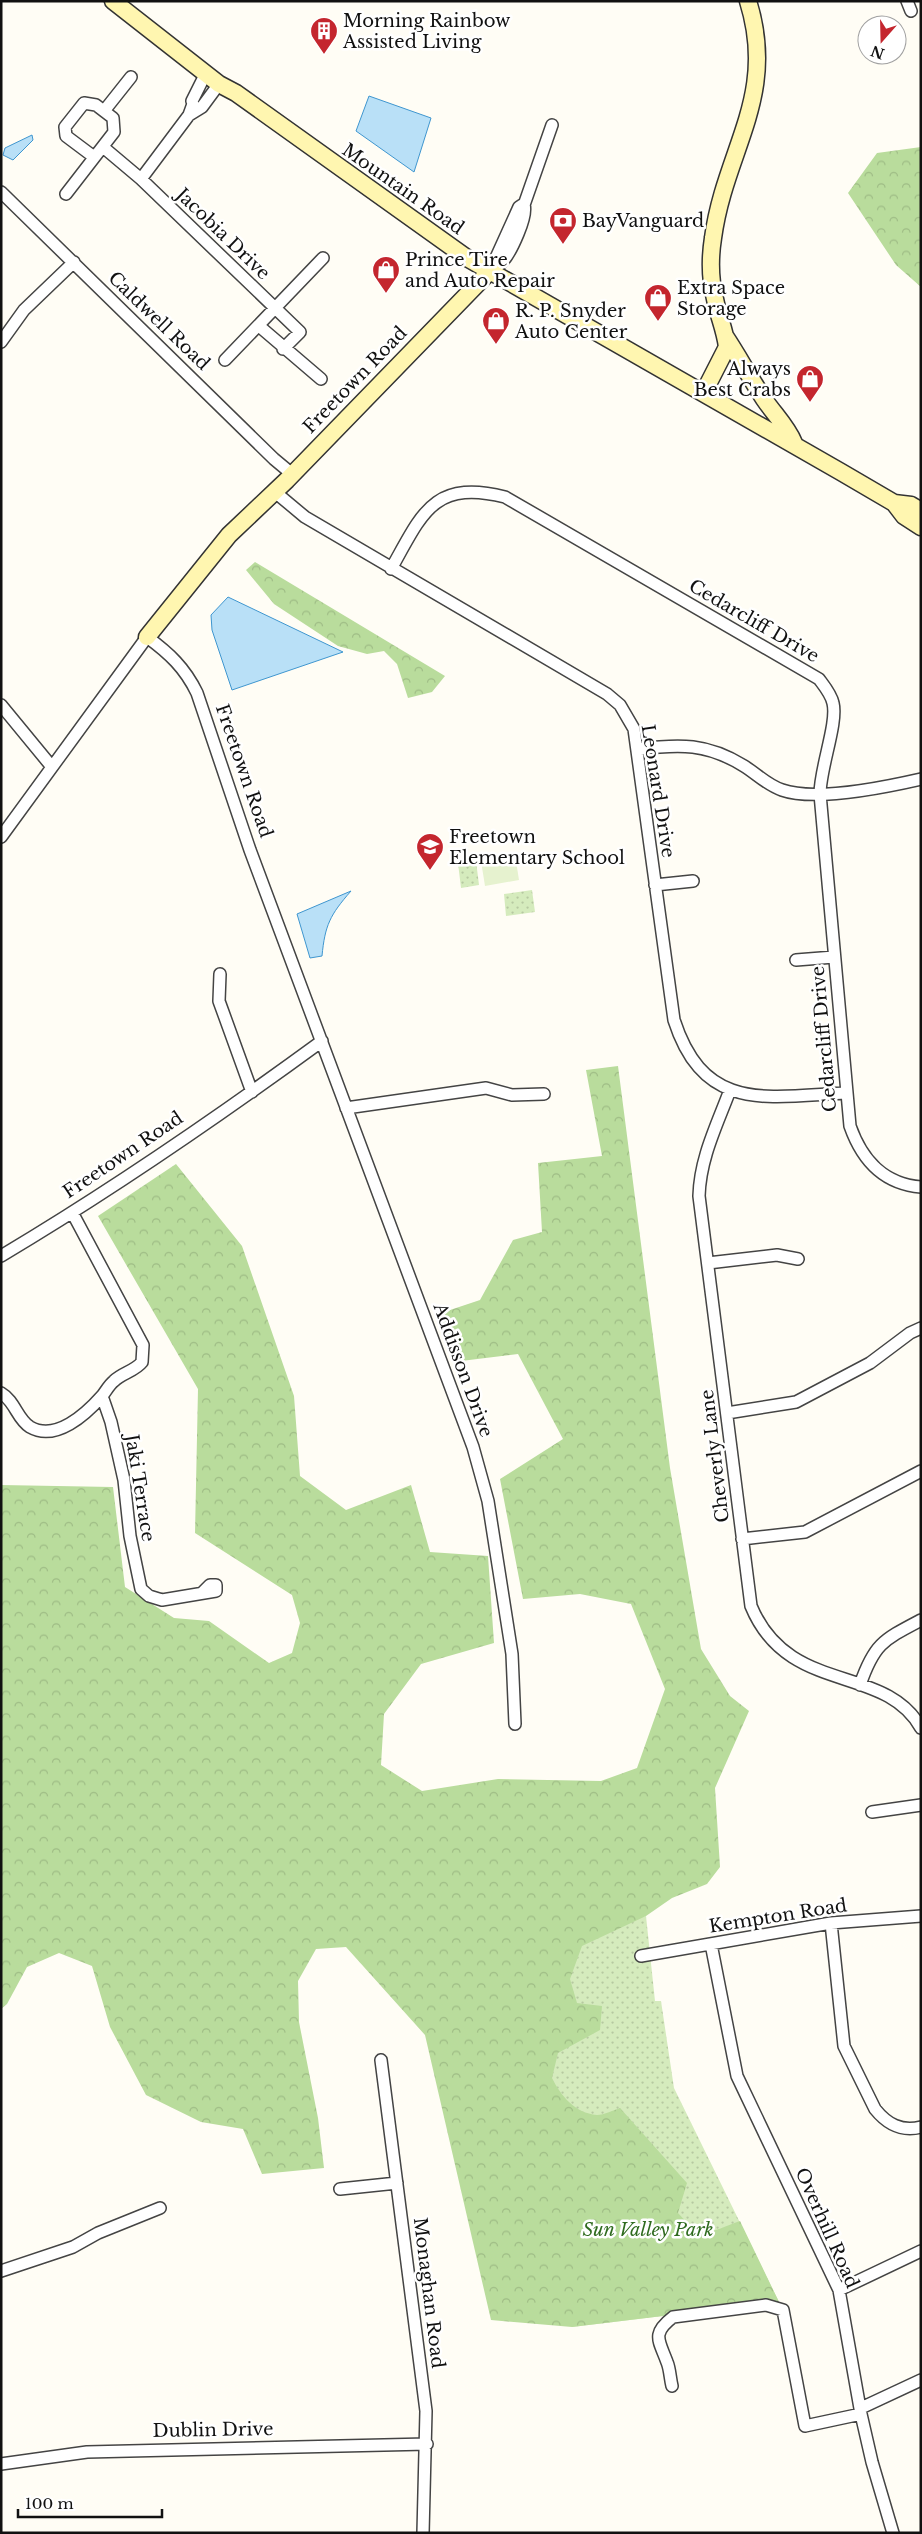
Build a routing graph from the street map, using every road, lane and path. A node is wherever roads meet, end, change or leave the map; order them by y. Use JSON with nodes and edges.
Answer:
{"nodes":[{"id":1,"x":113,"y":1,"type":"edge"},
{"id":2,"x":748,"y":1,"type":"edge"},
{"id":3,"x":206,"y":73,"type":"junction"},
{"id":4,"x":131,"y":77,"type":"dead end"},
{"id":5,"x":219,"y":84,"type":"junction"},
{"id":6,"x":104,"y":110,"type":"junction"},
{"id":7,"x":189,"y":115,"type":"junction"},
{"id":8,"x":552,"y":125,"type":"dead end"},
{"id":9,"x":102,"y":147,"type":"junction"},
{"id":10,"x":94,"y":157,"type":"junction"},
{"id":11,"x":141,"y":179,"type":"junction"},
{"id":12,"x":1,"y":192,"type":"edge"},
{"id":13,"x":66,"y":194,"type":"dead end"},
{"id":14,"x":323,"y":258,"type":"dead end"},
{"id":15,"x":74,"y":262,"type":"junction"},
{"id":16,"x":490,"y":271,"type":"junction"},
{"id":17,"x":275,"y":309,"type":"junction"},
{"id":18,"x":259,"y":326,"type":"junction"},
{"id":19,"x":726,"y":336,"type":"junction"},
{"id":20,"x":1,"y":342,"type":"edge"},
{"id":21,"x":283,"y":349,"type":"junction"},
{"id":22,"x":225,"y":360,"type":"dead end"},
{"id":23,"x":321,"y":379,"type":"dead end"},
{"id":24,"x":704,"y":392,"type":"junction"},
{"id":25,"x":794,"y":444,"type":"junction"},
{"id":26,"x":292,"y":474,"type":"junction"},
{"id":27,"x":275,"y":492,"type":"junction"},
{"id":28,"x":894,"y":504,"type":"junction"},
{"id":29,"x":921,"y":511,"type":"edge"},
{"id":30,"x":921,"y":527,"type":"edge"},
{"id":31,"x":392,"y":569,"type":"junction"},
{"id":32,"x":147,"y":636,"type":"junction"},
{"id":33,"x":1,"y":705,"type":"edge"},
{"id":34,"x":638,"y":749,"type":"junction"},
{"id":35,"x":52,"y":767,"type":"junction"},
{"id":36,"x":921,"y":779,"type":"edge"},
{"id":37,"x":820,"y":794,"type":"junction"},
{"id":38,"x":1,"y":837,"type":"edge"},
{"id":39,"x":693,"y":880,"type":"dead end"},
{"id":40,"x":655,"y":885,"type":"junction"},
{"id":41,"x":834,"y":957,"type":"junction"},
{"id":42,"x":796,"y":960,"type":"dead end"},
{"id":43,"x":220,"y":974,"type":"dead end"},
{"id":44,"x":322,"y":1041,"type":"junction"},
{"id":45,"x":730,"y":1090,"type":"junction"},
{"id":46,"x":252,"y":1092,"type":"junction"},
{"id":47,"x":846,"y":1093,"type":"junction"},
{"id":48,"x":544,"y":1094,"type":"dead end"},
{"id":49,"x":346,"y":1108,"type":"junction"},
{"id":50,"x":921,"y":1187,"type":"edge"},
{"id":51,"x":73,"y":1214,"type":"junction"},
{"id":52,"x":1,"y":1256,"type":"edge"},
{"id":53,"x":798,"y":1259,"type":"dead end"},
{"id":54,"x":708,"y":1263,"type":"junction"},
{"id":55,"x":921,"y":1328,"type":"edge"},
{"id":56,"x":1,"y":1393,"type":"edge"},
{"id":57,"x":102,"y":1396,"type":"junction"},
{"id":58,"x":727,"y":1413,"type":"junction"},
{"id":59,"x":921,"y":1471,"type":"edge"},
{"id":60,"x":742,"y":1539,"type":"junction"},
{"id":61,"x":203,"y":1592,"type":"dead end"},
{"id":62,"x":921,"y":1620,"type":"edge"},
{"id":63,"x":860,"y":1685,"type":"junction"},
{"id":64,"x":515,"y":1724,"type":"dead end"},
{"id":65,"x":921,"y":1728,"type":"edge"},
{"id":66,"x":921,"y":1805,"type":"edge"},
{"id":67,"x":872,"y":1812,"type":"dead end"},
{"id":68,"x":921,"y":1916,"type":"edge"},
{"id":69,"x":831,"y":1923,"type":"junction"},
{"id":70,"x":711,"y":1944,"type":"junction"},
{"id":71,"x":641,"y":1956,"type":"dead end"},
{"id":72,"x":381,"y":2060,"type":"dead end"},
{"id":73,"x":921,"y":2128,"type":"edge"},
{"id":74,"x":397,"y":2183,"type":"junction"},
{"id":75,"x":340,"y":2189,"type":"dead end"},
{"id":76,"x":160,"y":2208,"type":"dead end"},
{"id":77,"x":921,"y":2252,"type":"edge"},
{"id":78,"x":1,"y":2271,"type":"edge"},
{"id":79,"x":839,"y":2290,"type":"junction"},
{"id":80,"x":921,"y":2380,"type":"edge"},
{"id":81,"x":672,"y":2386,"type":"dead end"},
{"id":82,"x":861,"y":2411,"type":"junction"},
{"id":83,"x":427,"y":2444,"type":"junction"},
{"id":84,"x":1,"y":2464,"type":"edge"},
{"id":85,"x":423,"y":2533,"type":"edge"},
{"id":86,"x":893,"y":2533,"type":"edge"}],
"edges":[{"from":1,"to":3,"type":"street","name":"Mountain Road"},
{"from":2,"to":19,"type":"street"},
{"from":3,"to":5,"type":"street","name":"Mountain Road"},
{"from":3,"to":7,"type":"street"},
{"from":4,"to":6,"type":"street"},
{"from":5,"to":7,"type":"street"},
{"from":5,"to":16,"type":"street","name":"Mountain Road"},
{"from":6,"to":9,"type":"street"},
{"from":6,"to":10,"type":"street"},
{"from":7,"to":11,"type":"street"},
{"from":8,"to":16,"type":"street"},
{"from":9,"to":10,"type":"street"},
{"from":9,"to":11,"type":"street","name":"Jacobia Drive"},
{"from":10,"to":13,"type":"street"},
{"from":11,"to":17,"type":"street","name":"Jacobia Drive"},
{"from":12,"to":15,"type":"street","name":"Caldwell Road"},
{"from":14,"to":17,"type":"street"},
{"from":15,"to":20,"type":"street"},
{"from":15,"to":26,"type":"street","name":"Caldwell Road"},
{"from":16,"to":24,"type":"street","name":"Mountain Road"},
{"from":16,"to":26,"type":"street","name":"Freetown Road"},
{"from":17,"to":18,"type":"street"},
{"from":17,"to":21,"type":"street","name":"Jacobia Drive"},
{"from":18,"to":21,"type":"street"},
{"from":18,"to":22,"type":"street"},
{"from":19,"to":24,"type":"street"},
{"from":19,"to":25,"type":"street"},
{"from":21,"to":23,"type":"street"},
{"from":24,"to":25,"type":"street","name":"Mountain Road"},
{"from":25,"to":28,"type":"street","name":"Mountain Road"},
{"from":26,"to":27,"type":"street","name":"Freetown Road"},
{"from":27,"to":31,"type":"street","name":"Leonard Drive"},
{"from":27,"to":32,"type":"street","name":"Freetown Road"},
{"from":28,"to":29,"type":"street","name":"Mountain Road"},
{"from":28,"to":30,"type":"street","name":"Mountain Road"},
{"from":31,"to":34,"type":"street","name":"Leonard Drive"},
{"from":31,"to":37,"type":"street","name":"Cedarcliff Drive"},
{"from":32,"to":35,"type":"street"},
{"from":32,"to":44,"type":"street","name":"Freetown Road"},
{"from":33,"to":35,"type":"street"},
{"from":34,"to":37,"type":"street"},
{"from":34,"to":40,"type":"street","name":"Leonard Drive"},
{"from":35,"to":38,"type":"street"},
{"from":36,"to":37,"type":"street"},
{"from":37,"to":41,"type":"street","name":"Cedarcliff Drive"},
{"from":39,"to":40,"type":"street"},
{"from":40,"to":45,"type":"street","name":"Leonard Drive"},
{"from":41,"to":42,"type":"street"},
{"from":41,"to":47,"type":"street","name":"Cedarcliff Drive"},
{"from":43,"to":46,"type":"street"},
{"from":44,"to":46,"type":"street","name":"Freetown Road"},
{"from":44,"to":49,"type":"street","name":"Addisson Drive"},
{"from":45,"to":47,"type":"street","name":"Leonard Drive"},
{"from":45,"to":54,"type":"street","name":"Cheverly Lane"},
{"from":46,"to":51,"type":"street","name":"Freetown Road"},
{"from":47,"to":50,"type":"street","name":"Cedarcliff Drive"},
{"from":48,"to":49,"type":"street"},
{"from":49,"to":64,"type":"street","name":"Addisson Drive"},
{"from":51,"to":52,"type":"street","name":"Freetown Road"},
{"from":51,"to":57,"type":"street"},
{"from":53,"to":54,"type":"street"},
{"from":54,"to":58,"type":"street","name":"Cheverly Lane"},
{"from":55,"to":58,"type":"street"},
{"from":56,"to":57,"type":"street"},
{"from":57,"to":61,"type":"street","name":"Jaki Terrace"},
{"from":58,"to":60,"type":"street","name":"Cheverly Lane"},
{"from":59,"to":60,"type":"street"},
{"from":60,"to":63,"type":"street","name":"Cheverly Lane"},
{"from":62,"to":63,"type":"street"},
{"from":63,"to":65,"type":"street","name":"Cheverly Lane"},
{"from":66,"to":67,"type":"street"},
{"from":68,"to":69,"type":"street","name":"Kempton Road"},
{"from":69,"to":70,"type":"street","name":"Kempton Road"},
{"from":69,"to":73,"type":"street"},
{"from":70,"to":71,"type":"street","name":"Kempton Road"},
{"from":70,"to":79,"type":"street","name":"Overhill Road"},
{"from":72,"to":74,"type":"street","name":"Monaghan Road"},
{"from":74,"to":75,"type":"street"},
{"from":74,"to":83,"type":"street","name":"Monaghan Road"},
{"from":76,"to":78,"type":"street"},
{"from":77,"to":79,"type":"street"},
{"from":79,"to":82,"type":"street","name":"Overhill Road"},
{"from":80,"to":82,"type":"street"},
{"from":81,"to":82,"type":"street"},
{"from":82,"to":86,"type":"street","name":"Overhill Road"},
{"from":83,"to":84,"type":"street","name":"Dublin Drive"},
{"from":83,"to":85,"type":"street","name":"Monaghan Road"}]}
